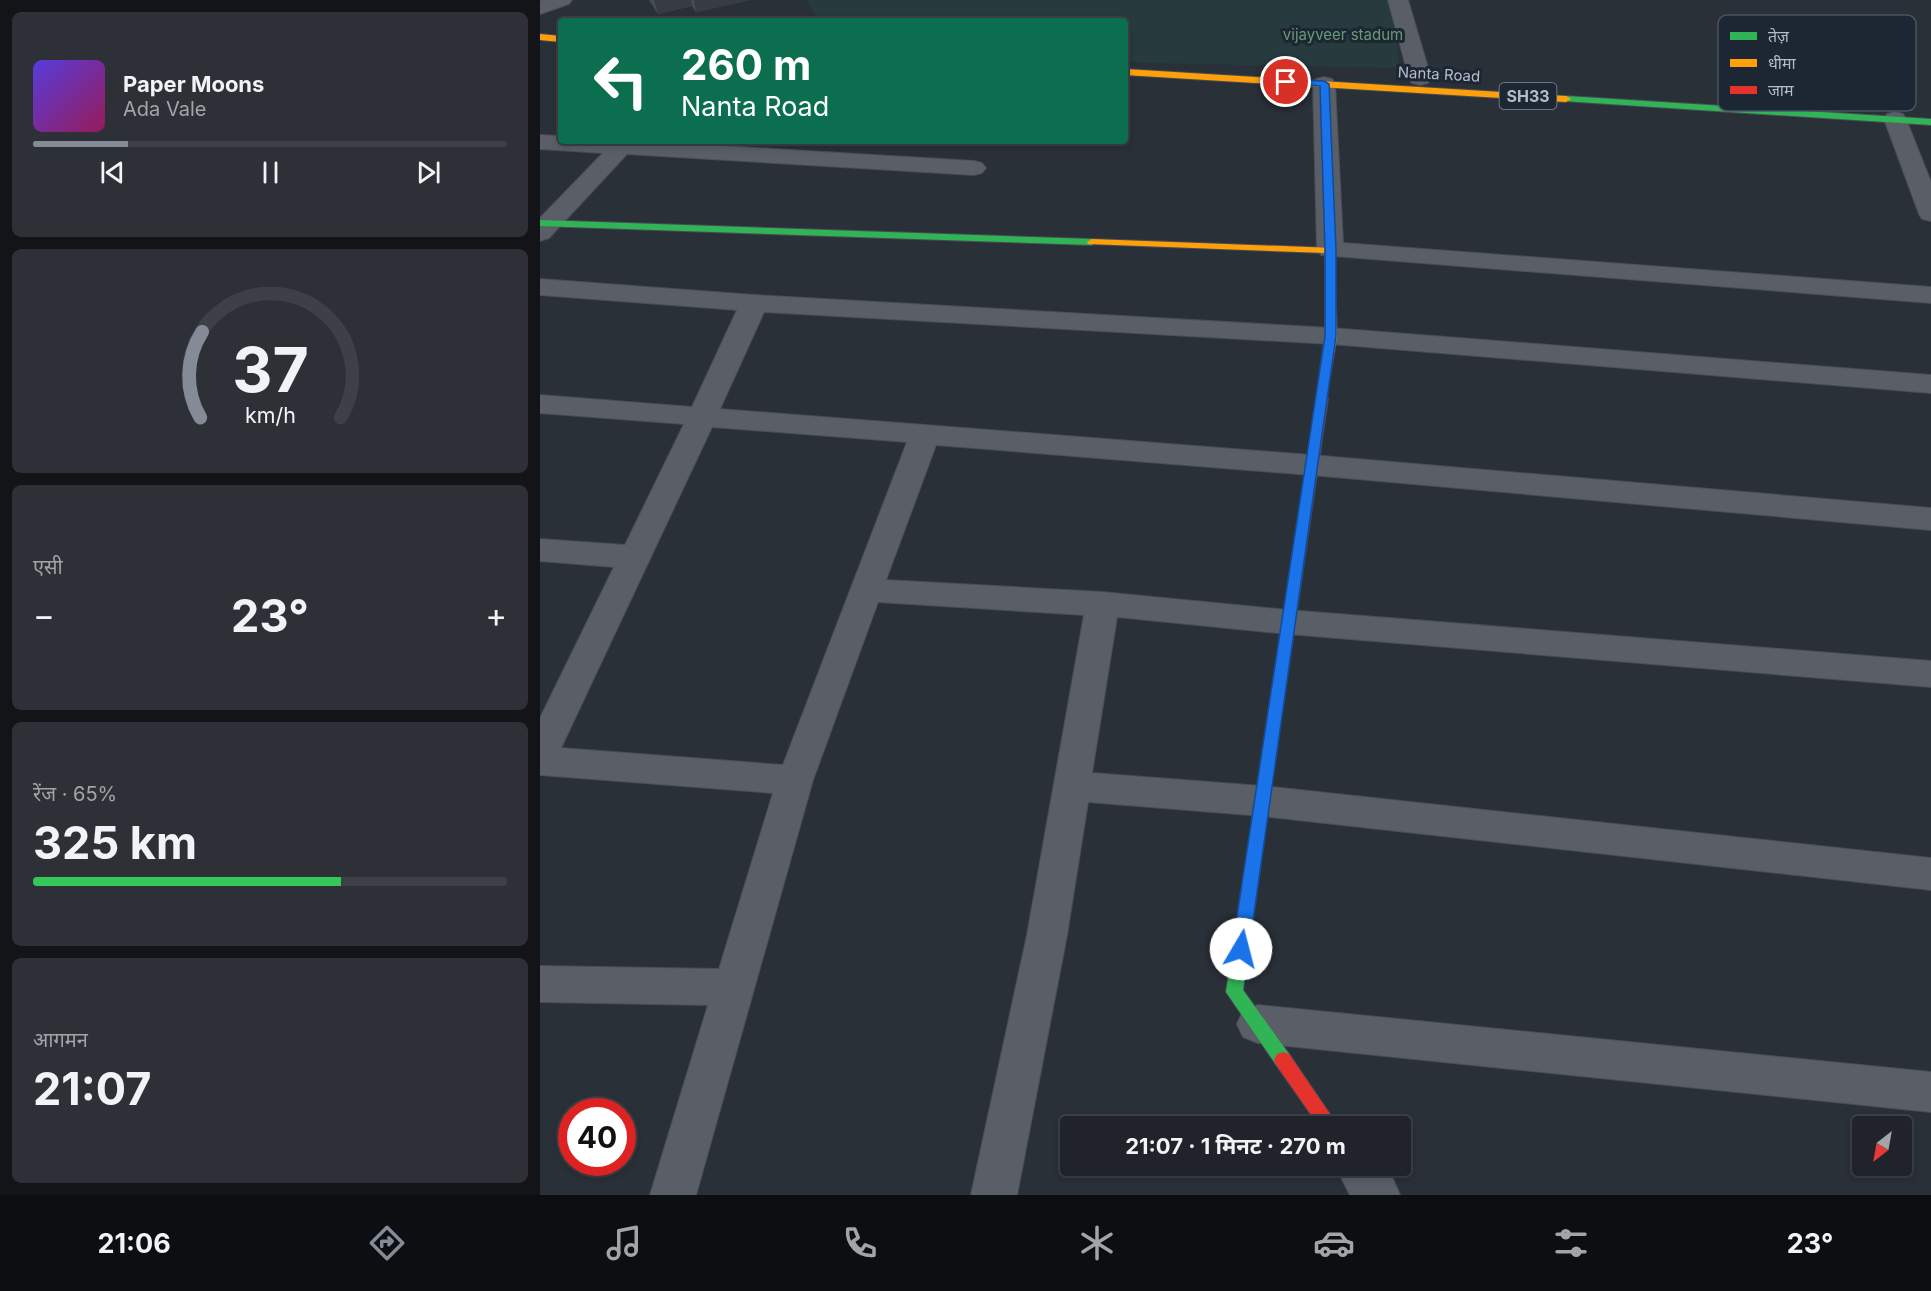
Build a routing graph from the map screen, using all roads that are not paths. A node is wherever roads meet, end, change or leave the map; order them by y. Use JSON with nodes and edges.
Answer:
{"nodes":[{"id":1,"x":562,"y":0,"type":"edge"},
{"id":2,"x":1398,"y":0,"type":"edge"},
{"id":3,"x":540,"y":8,"type":"edge"},
{"id":4,"x":540,"y":24,"type":"edge"},
{"id":5,"x":558,"y":26,"type":"edge"},
{"id":6,"x":540,"y":37,"type":"edge"},
{"id":7,"x":558,"y":39,"type":"edge"},
{"id":8,"x":1128,"y":62,"type":"edge"},
{"id":9,"x":1128,"y":72,"type":"edge"},
{"id":10,"x":1420,"y":78,"type":"junction"},
{"id":11,"x":1324,"y":84,"type":"junction"},
{"id":12,"x":1718,"y":96,"type":"edge"},
{"id":13,"x":1718,"y":108,"type":"edge"},
{"id":14,"x":1916,"y":108,"type":"edge"},
{"id":15,"x":1931,"y":109,"type":"edge"},
{"id":16,"x":1764,"y":111,"type":"edge"},
{"id":17,"x":1895,"y":119,"type":"junction"},
{"id":18,"x":1931,"y":122,"type":"edge"},
{"id":19,"x":540,"y":142,"type":"edge"},
{"id":20,"x":558,"y":142,"type":"edge"},
{"id":21,"x":625,"y":144,"type":"edge"},
{"id":22,"x":974,"y":168,"type":"dead end"},
{"id":23,"x":1931,"y":214,"type":"edge"},
{"id":24,"x":543,"y":226,"type":"edge"},
{"id":25,"x":1330,"y":250,"type":"junction"},
{"id":26,"x":540,"y":287,"type":"edge"},
{"id":27,"x":1931,"y":295,"type":"edge"},
{"id":28,"x":754,"y":303,"type":"junction"},
{"id":29,"x":1331,"y":336,"type":"junction"},
{"id":30,"x":1931,"y":384,"type":"edge"},
{"id":31,"x":540,"y":404,"type":"edge"},
{"id":32,"x":703,"y":415,"type":"junction"},
{"id":33,"x":925,"y":433,"type":"junction"},
{"id":34,"x":1311,"y":465,"type":"junction"},
{"id":35,"x":1931,"y":519,"type":"edge"},
{"id":36,"x":540,"y":550,"type":"edge"},
{"id":37,"x":635,"y":557,"type":"junction"},
{"id":38,"x":866,"y":590,"type":"junction"},
{"id":39,"x":1102,"y":604,"type":"junction"},
{"id":40,"x":1288,"y":622,"type":"junction"},
{"id":41,"x":1931,"y":674,"type":"edge"},
{"id":42,"x":540,"y":755,"type":"edge"},
{"id":43,"x":540,"y":761,"type":"edge"},
{"id":44,"x":795,"y":780,"type":"junction"},
{"id":45,"x":1071,"y":786,"type":"junction"},
{"id":46,"x":1262,"y":801,"type":"junction"},
{"id":47,"x":1931,"y":874,"type":"edge"},
{"id":48,"x":540,"y":984,"type":"edge"},
{"id":49,"x":734,"y":987,"type":"junction"},
{"id":50,"x":1258,"y":1024,"type":"junction"},
{"id":51,"x":1931,"y":1092,"type":"edge"},
{"id":52,"x":1322,"y":1116,"type":"edge"},
{"id":53,"x":1364,"y":1176,"type":"edge"},
{"id":54,"x":673,"y":1195,"type":"edge"},
{"id":55,"x":994,"y":1195,"type":"edge"},
{"id":56,"x":1377,"y":1195,"type":"edge"}],
"edges":[{"from":1,"to":3,"type":"street"},
{"from":2,"to":10,"type":"street"},
{"from":4,"to":5,"type":"main road"},
{"from":6,"to":7,"type":"main road"},
{"from":8,"to":10,"type":"main road","name":"Nanta Road","number":"SH33"},
{"from":9,"to":11,"type":"main road","name":"Nanta Road","number":"SH33"},
{"from":10,"to":12,"type":"main road","name":"Nanta Road","number":"SH33"},
{"from":11,"to":13,"type":"main road","name":"Nanta Road","number":"SH33"},
{"from":11,"to":25,"type":"street"},
{"from":14,"to":15,"type":"main road","name":"Nanta Road","number":"SH33"},
{"from":16,"to":17,"type":"main road","name":"Nanta Road","number":"SH33"},
{"from":17,"to":18,"type":"main road","name":"Nanta Road","number":"SH33"},
{"from":17,"to":23,"type":"street"},
{"from":19,"to":20,"type":"street"},
{"from":21,"to":22,"type":"street"},
{"from":21,"to":24,"type":"street"},
{"from":24,"to":25,"type":"main road"},
{"from":25,"to":27,"type":"street"},
{"from":25,"to":29,"type":"main road"},
{"from":26,"to":28,"type":"street"},
{"from":28,"to":29,"type":"street"},
{"from":28,"to":32,"type":"street"},
{"from":29,"to":30,"type":"street"},
{"from":29,"to":34,"type":"main road"},
{"from":31,"to":32,"type":"street"},
{"from":32,"to":33,"type":"street"},
{"from":32,"to":37,"type":"street"},
{"from":33,"to":34,"type":"street"},
{"from":33,"to":38,"type":"street"},
{"from":34,"to":35,"type":"street"},
{"from":34,"to":40,"type":"main road"},
{"from":36,"to":37,"type":"street"},
{"from":37,"to":42,"type":"street"},
{"from":38,"to":39,"type":"street"},
{"from":38,"to":44,"type":"street"},
{"from":39,"to":40,"type":"street"},
{"from":39,"to":45,"type":"street"},
{"from":40,"to":41,"type":"street"},
{"from":40,"to":46,"type":"main road"},
{"from":43,"to":44,"type":"street"},
{"from":44,"to":49,"type":"street"},
{"from":45,"to":46,"type":"street"},
{"from":45,"to":55,"type":"street"},
{"from":46,"to":47,"type":"street"},
{"from":46,"to":50,"type":"main road"},
{"from":48,"to":49,"type":"street"},
{"from":49,"to":54,"type":"street"},
{"from":50,"to":51,"type":"street"},
{"from":50,"to":52,"type":"main road"},
{"from":53,"to":56,"type":"street"}]}
